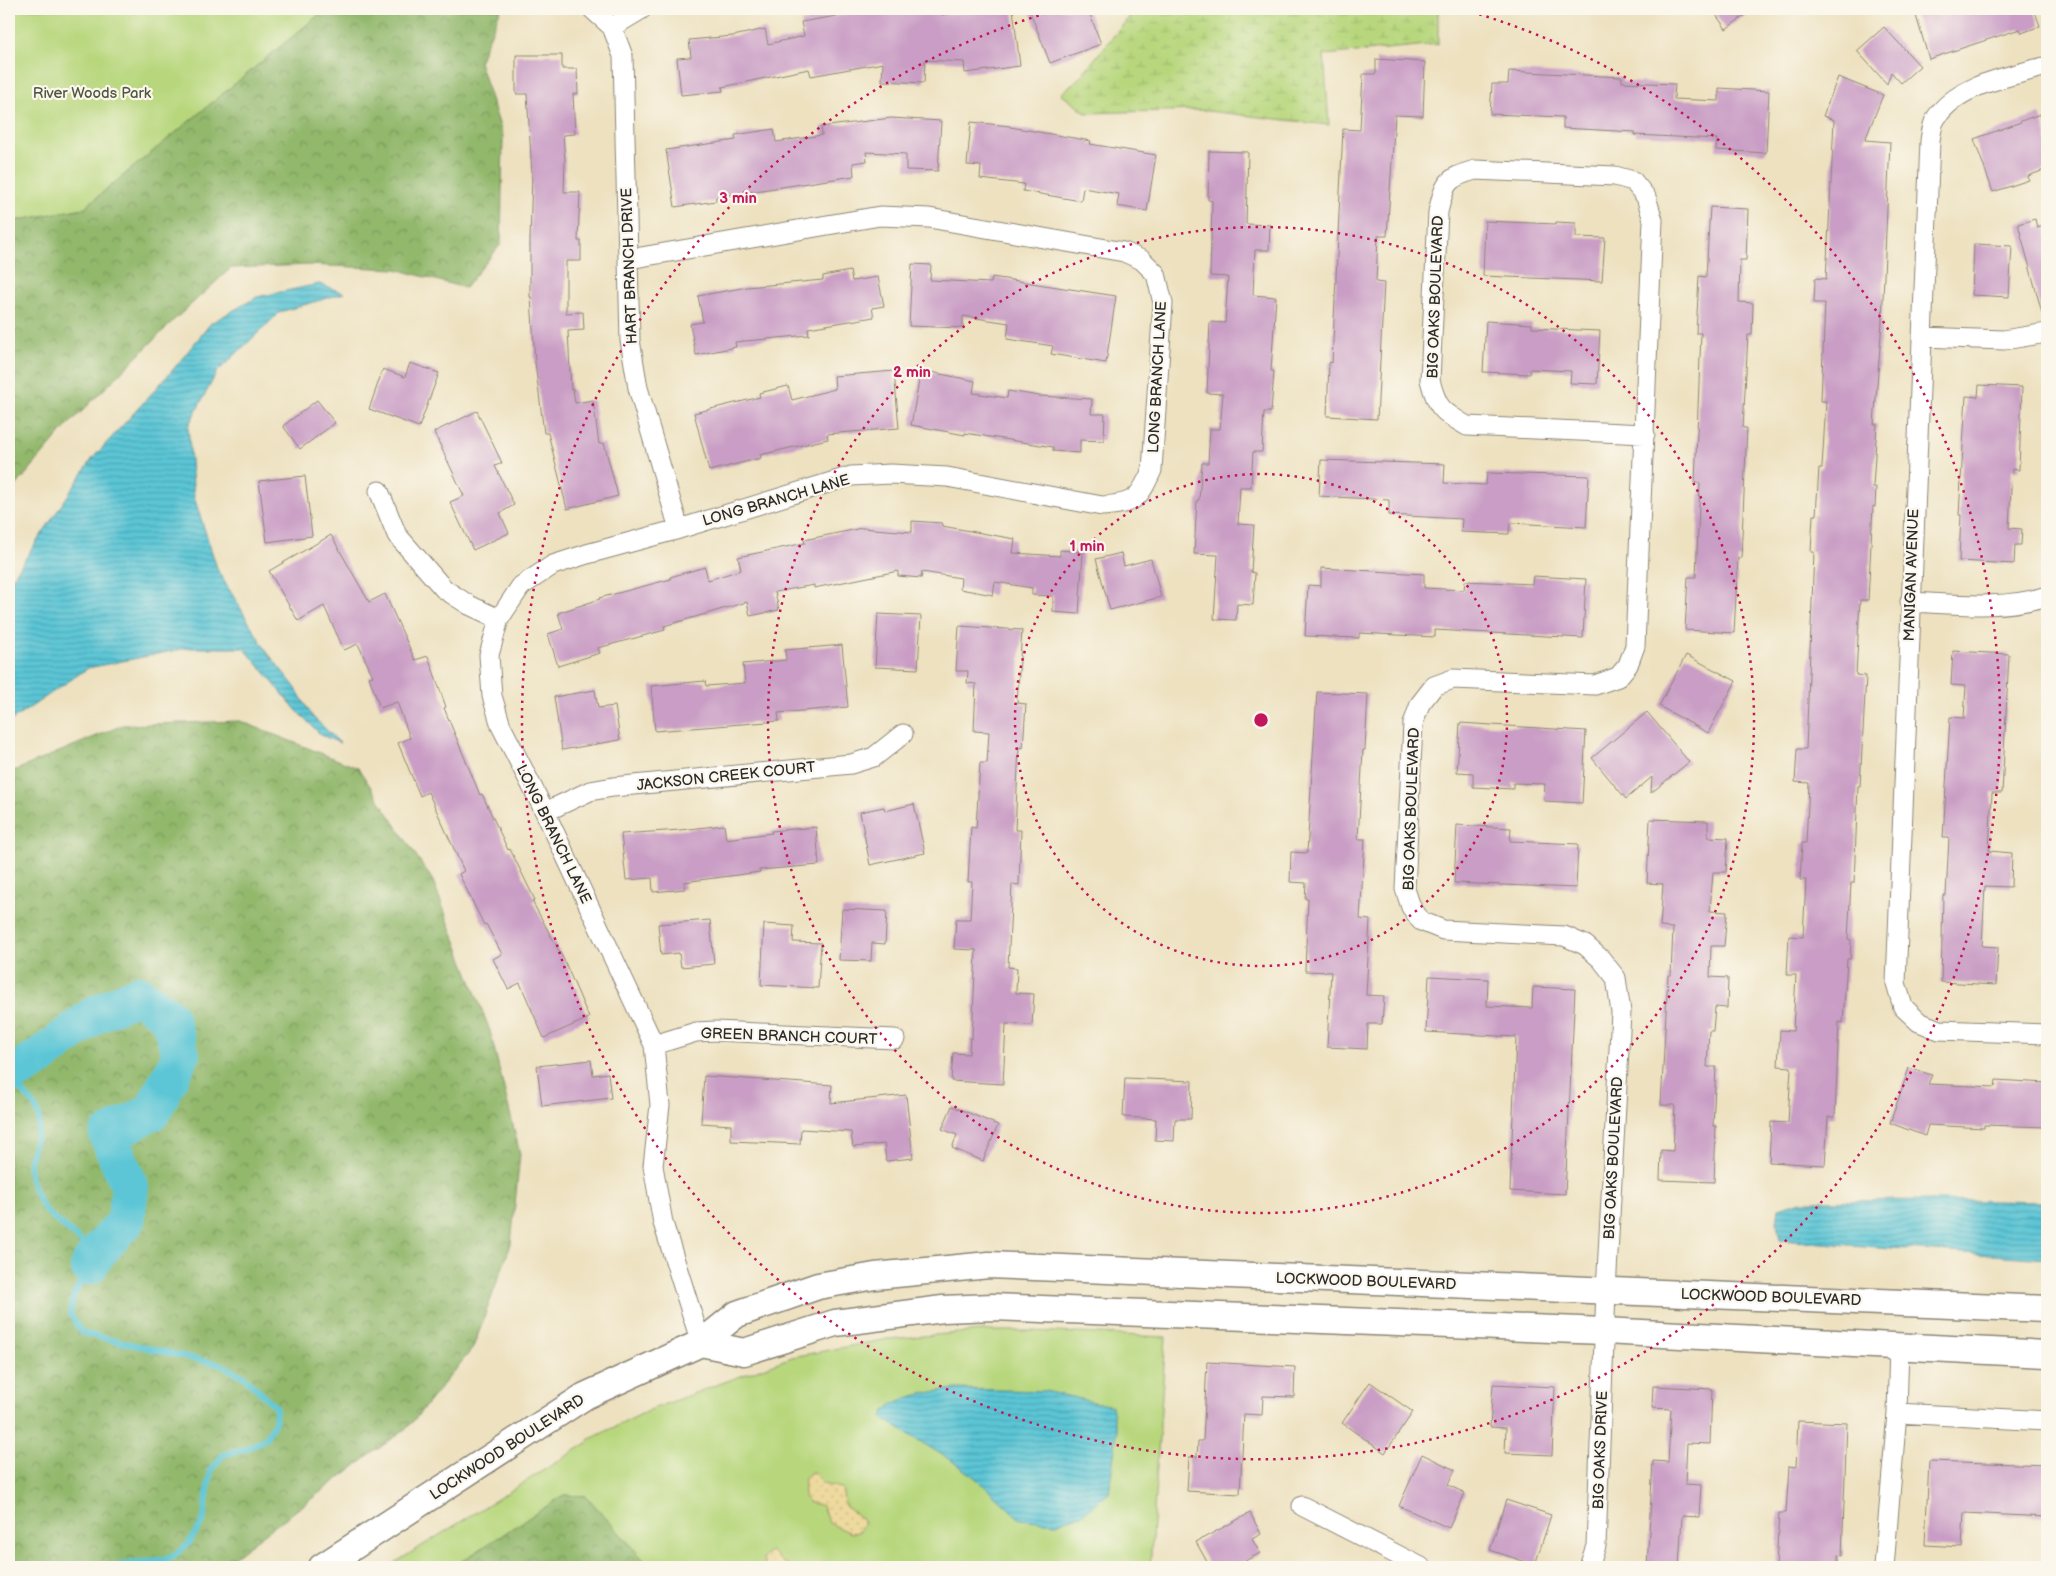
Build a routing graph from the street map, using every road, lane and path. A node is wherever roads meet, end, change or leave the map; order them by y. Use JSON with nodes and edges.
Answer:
{"nodes":[{"id":1,"x":592,"y":9,"type":"edge"},
{"id":2,"x":642,"y":9,"type":"edge"},
{"id":3,"x":612,"y":27,"type":"junction"},
{"id":4,"x":2047,"y":66,"type":"edge"},
{"id":5,"x":629,"y":259,"type":"junction"},
{"id":6,"x":2047,"y":333,"type":"edge"},
{"id":7,"x":1922,"y":337,"type":"junction"},
{"id":8,"x":1645,"y":434,"type":"junction"},
{"id":9,"x":379,"y":492,"type":"dead end"},
{"id":10,"x":679,"y":529,"type":"junction"},
{"id":11,"x":2047,"y":596,"type":"edge"},
{"id":12,"x":1910,"y":602,"type":"junction"},
{"id":13,"x":499,"y":619,"type":"junction"},
{"id":14,"x":903,"y":734,"type":"dead end"},
{"id":15,"x":545,"y":812,"type":"junction"},
{"id":16,"x":2047,"y":1034,"type":"edge"},
{"id":17,"x":895,"y":1039,"type":"dead end"},
{"id":18,"x":654,"y":1044,"type":"junction"},
{"id":19,"x":1606,"y":1291,"type":"junction"},
{"id":20,"x":2047,"y":1309,"type":"edge"},
{"id":21,"x":1604,"y":1331,"type":"junction"},
{"id":22,"x":702,"y":1344,"type":"junction"},
{"id":23,"x":1899,"y":1346,"type":"junction"},
{"id":24,"x":2047,"y":1354,"type":"edge"},
{"id":25,"x":1896,"y":1413,"type":"junction"},
{"id":26,"x":2047,"y":1421,"type":"edge"},
{"id":27,"x":1302,"y":1506,"type":"dead end"},
{"id":28,"x":322,"y":1567,"type":"edge"},
{"id":29,"x":1421,"y":1567,"type":"edge"},
{"id":30,"x":1589,"y":1567,"type":"edge"},
{"id":31,"x":1884,"y":1567,"type":"edge"}],
"edges":[{"from":1,"to":3,"type":"street","name":"HART BRANCH DRIVE"},
{"from":2,"to":3,"type":"street"},
{"from":3,"to":5,"type":"street","name":"HART BRANCH DRIVE"},
{"from":4,"to":7,"type":"street","name":"MANIGAN AVENUE"},
{"from":5,"to":10,"type":"street","name":"HART BRANCH DRIVE"},
{"from":5,"to":10,"type":"street","name":"LONG BRANCH LANE"},
{"from":6,"to":7,"type":"street"},
{"from":7,"to":12,"type":"street","name":"MANIGAN AVENUE"},
{"from":8,"to":8,"type":"street","name":"BIG OAKS BOULEVARD"},
{"from":8,"to":19,"type":"street","name":"BIG OAKS BOULEVARD"},
{"from":9,"to":13,"type":"street"},
{"from":10,"to":13,"type":"street","name":"LONG BRANCH LANE"},
{"from":11,"to":12,"type":"street"},
{"from":12,"to":16,"type":"street","name":"MANIGAN AVENUE"},
{"from":13,"to":15,"type":"street","name":"LONG BRANCH LANE"},
{"from":14,"to":15,"type":"street","name":"JACKSON CREEK COURT"},
{"from":15,"to":18,"type":"street","name":"LONG BRANCH LANE"},
{"from":17,"to":18,"type":"street","name":"GREEN BRANCH COURT"},
{"from":18,"to":22,"type":"street","name":"LONG BRANCH LANE"},
{"from":19,"to":20,"type":"main road","name":"LOCKWOOD BOULEVARD"},
{"from":19,"to":21,"type":"street","name":"BIG OAKS BOULEVARD"},
{"from":19,"to":22,"type":"main road","name":"LOCKWOOD BOULEVARD"},
{"from":21,"to":22,"type":"main road"},
{"from":21,"to":23,"type":"main road"},
{"from":21,"to":30,"type":"street","name":"BIG OAKS DRIVE"},
{"from":22,"to":28,"type":"main road","name":"LOCKWOOD BOULEVARD"},
{"from":23,"to":24,"type":"main road"},
{"from":23,"to":25,"type":"street"},
{"from":25,"to":26,"type":"street"},
{"from":25,"to":31,"type":"street"},
{"from":27,"to":29,"type":"street"}]}
